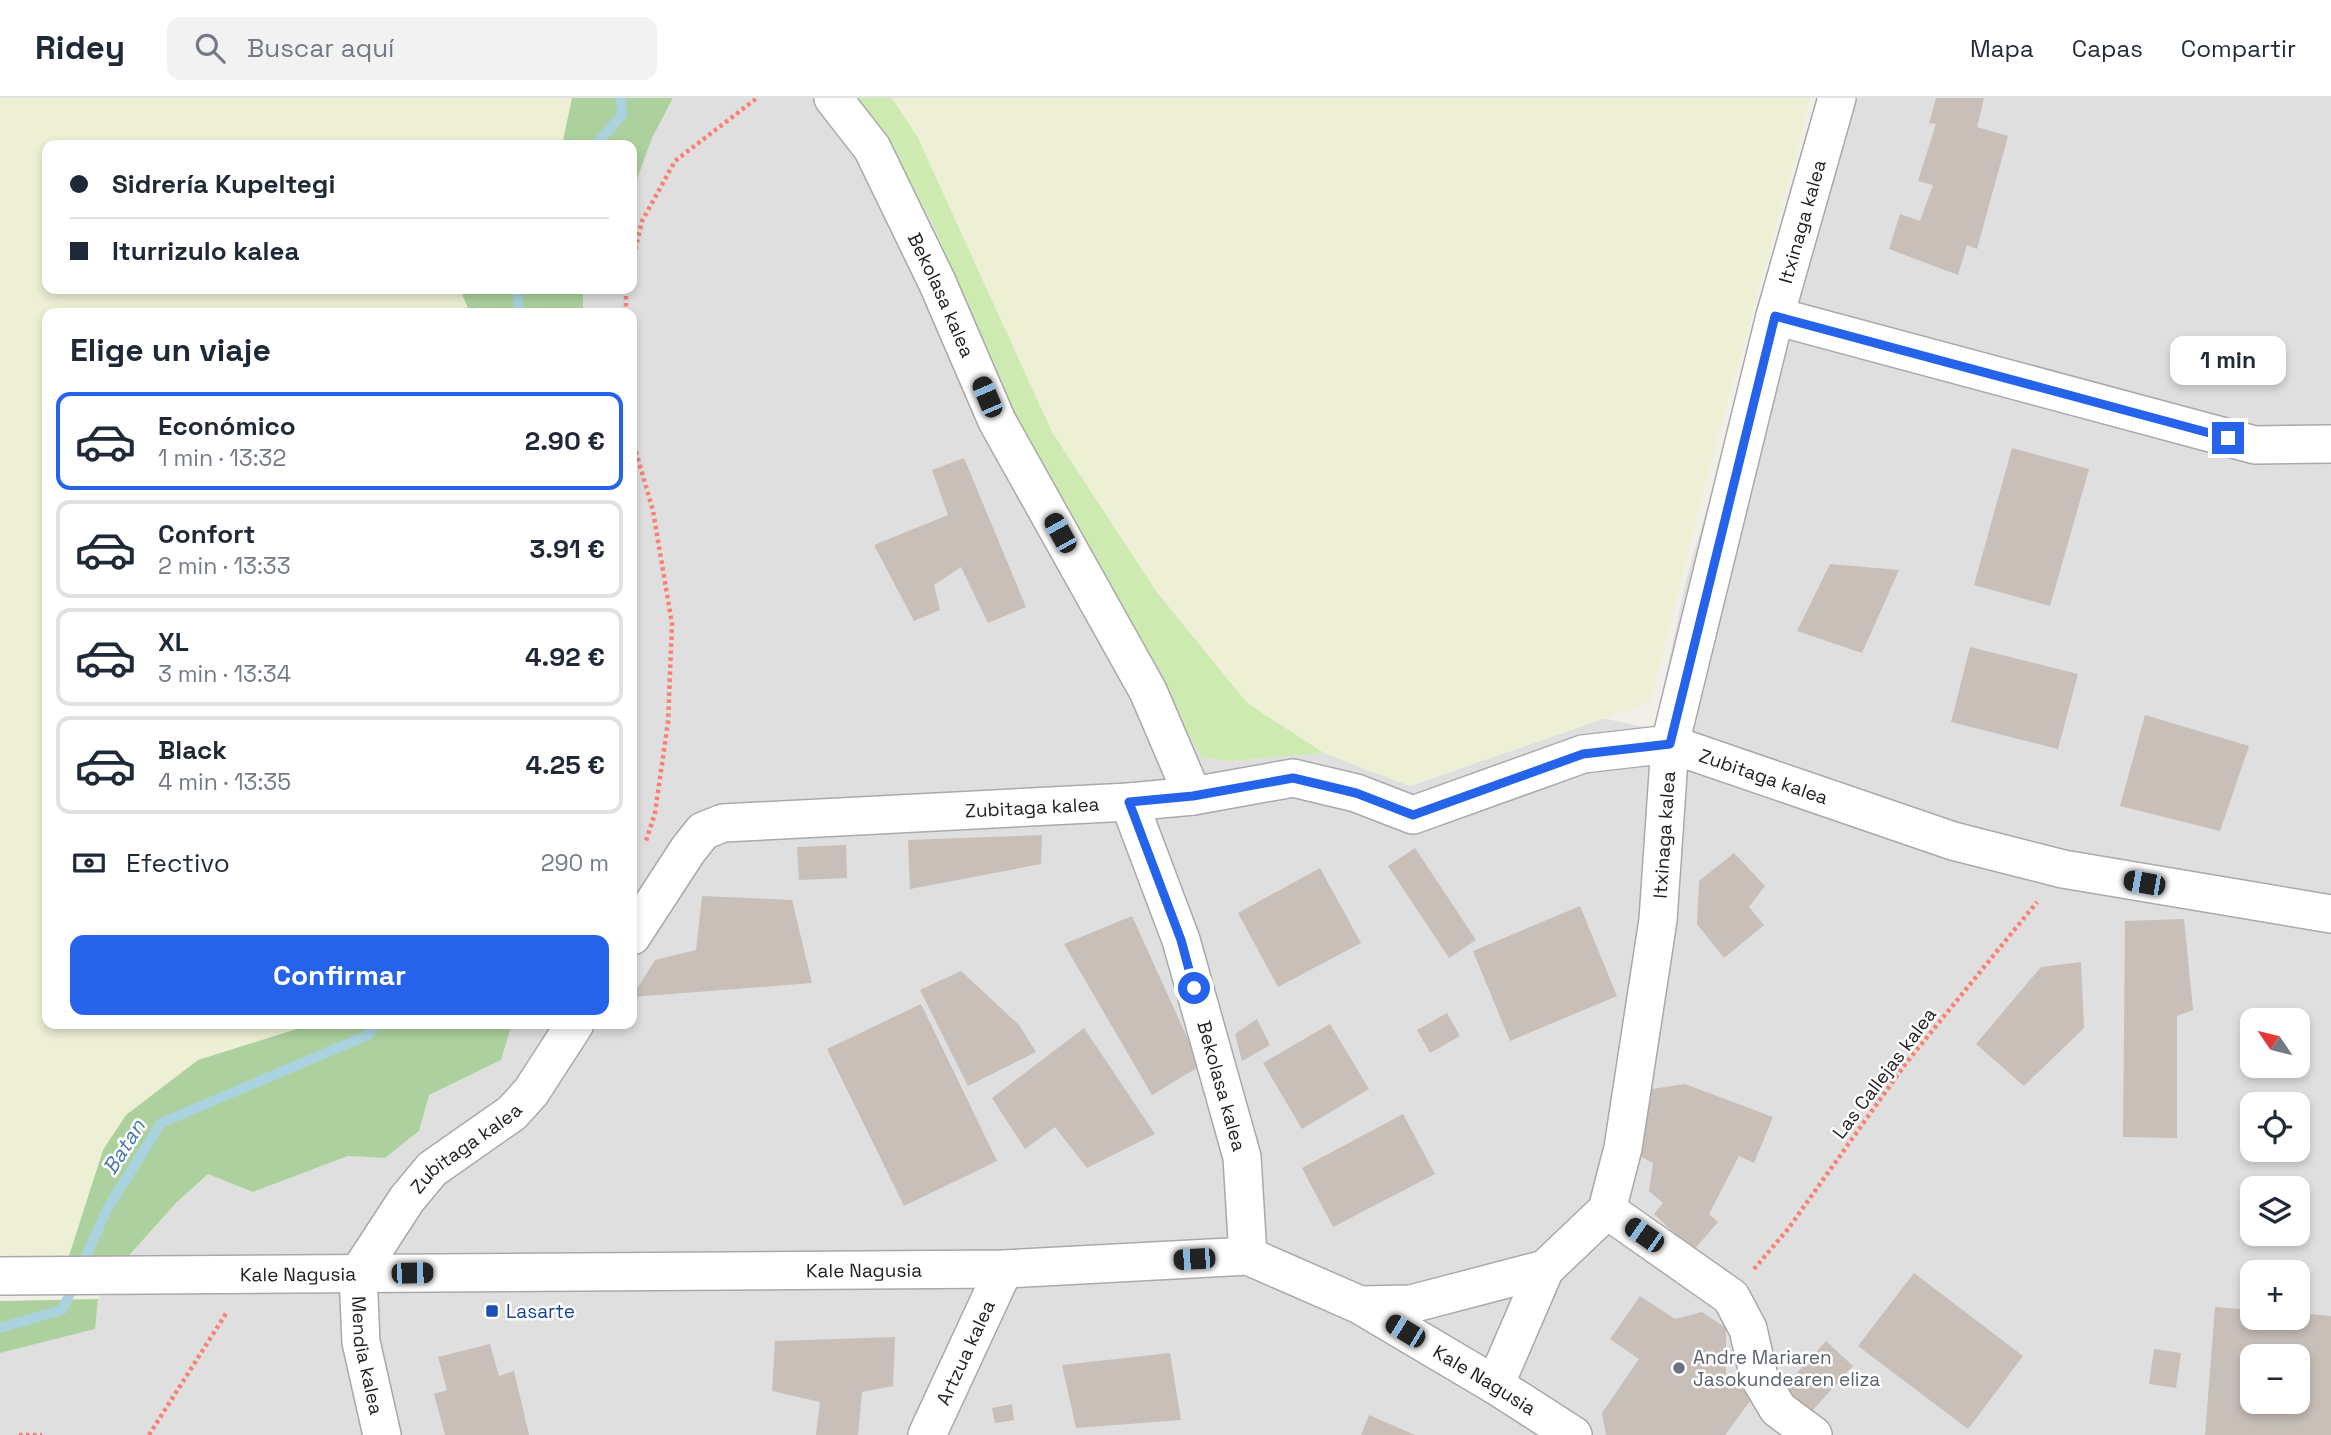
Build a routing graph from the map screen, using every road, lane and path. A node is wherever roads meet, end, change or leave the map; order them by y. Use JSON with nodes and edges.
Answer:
{"nodes":[{"id":1,"x":757,"y":98,"type":"edge"},
{"id":2,"x":833,"y":98,"type":"edge"},
{"id":3,"x":1837,"y":98,"type":"edge"},
{"id":4,"x":637,"y":242,"type":"edge"},
{"id":5,"x":1775,"y":316,"type":"junction"},
{"id":6,"x":2331,"y":444,"type":"edge"},
{"id":7,"x":637,"y":455,"type":"edge"},
{"id":8,"x":1670,"y":744,"type":"junction"},
{"id":9,"x":1193,"y":796,"type":"junction"},
{"id":10,"x":1129,"y":802,"type":"junction"},
{"id":11,"x":643,"y":847,"type":"dead end"},
{"id":12,"x":2063,"y":869,"type":"junction"},
{"id":13,"x":2331,"y":914,"type":"edge"},
{"id":14,"x":637,"y":928,"type":"edge"},
{"id":15,"x":572,"y":1029,"type":"edge"},
{"id":16,"x":1607,"y":1210,"type":"junction"},
{"id":17,"x":1248,"y":1256,"type":"junction"},
{"id":18,"x":1004,"y":1269,"type":"junction"},
{"id":19,"x":1545,"y":1269,"type":"junction"},
{"id":20,"x":252,"y":1273,"type":"junction"},
{"id":21,"x":358,"y":1274,"type":"junction"},
{"id":22,"x":6,"y":1276,"type":"edge"},
{"id":23,"x":1731,"y":1297,"type":"junction"},
{"id":24,"x":1360,"y":1305,"type":"junction"},
{"id":25,"x":1495,"y":1385,"type":"junction"},
{"id":26,"x":19,"y":1435,"type":"edge"},
{"id":27,"x":42,"y":1435,"type":"edge"},
{"id":28,"x":149,"y":1435,"type":"edge"},
{"id":29,"x":382,"y":1435,"type":"edge"},
{"id":30,"x":927,"y":1435,"type":"edge"},
{"id":31,"x":1573,"y":1435,"type":"edge"},
{"id":32,"x":1813,"y":1435,"type":"edge"}],
"edges":[{"from":1,"to":4,"type":"path"},
{"from":2,"to":9,"type":"street","name":"Bekolasa kalea"},
{"from":3,"to":5,"type":"street","name":"Itxinaga kalea"},
{"from":5,"to":6,"type":"street"},
{"from":5,"to":8,"type":"street","name":"Itxinaga kalea"},
{"from":7,"to":11,"type":"path"},
{"from":8,"to":9,"type":"street","name":"Zubitaga kalea"},
{"from":8,"to":12,"type":"street","name":"Zubitaga kalea"},
{"from":8,"to":16,"type":"street","name":"Itxinaga kalea"},
{"from":9,"to":10,"type":"street","name":"Zubitaga kalea"},
{"from":10,"to":14,"type":"street","name":"Zubitaga kalea"},
{"from":10,"to":17,"type":"street","name":"Bekolasa kalea"},
{"from":12,"to":13,"type":"street","name":"Zubitaga kalea"},
{"from":12,"to":23,"type":"path","name":"Las Callejas kalea"},
{"from":15,"to":21,"type":"street","name":"Zubitaga kalea"},
{"from":16,"to":19,"type":"street"},
{"from":16,"to":23,"type":"street"},
{"from":17,"to":18,"type":"street","name":"Kale Nagusia"},
{"from":17,"to":24,"type":"street","name":"Kale Nagusia"},
{"from":18,"to":21,"type":"street","name":"Kale Nagusia"},
{"from":18,"to":30,"type":"street","name":"Artzua kalea"},
{"from":19,"to":24,"type":"street"},
{"from":19,"to":25,"type":"street"},
{"from":20,"to":21,"type":"street","name":"Kale Nagusia"},
{"from":20,"to":22,"type":"street","name":"Kale Nagusia"},
{"from":20,"to":28,"type":"path"},
{"from":21,"to":29,"type":"street","name":"Mendia kalea"},
{"from":23,"to":32,"type":"street"},
{"from":24,"to":25,"type":"street","name":"Kale Nagusia"},
{"from":25,"to":31,"type":"street","name":"Kale Nagusia"},
{"from":26,"to":27,"type":"path"}]}
